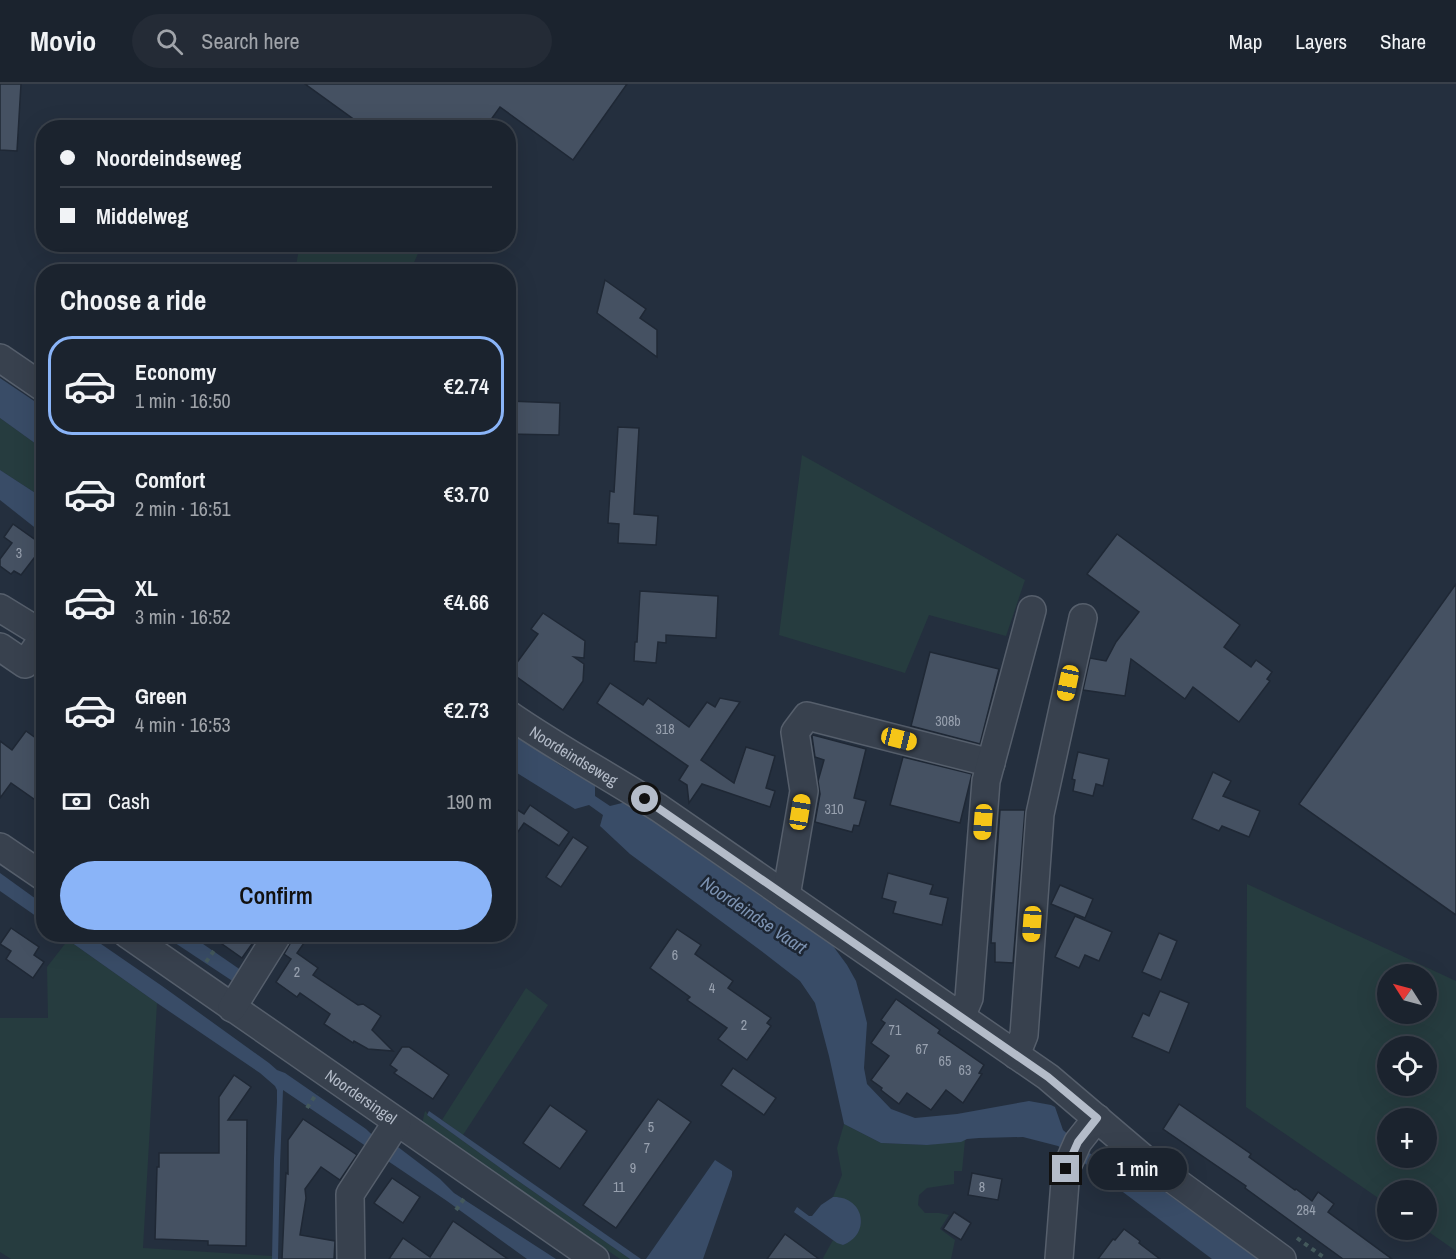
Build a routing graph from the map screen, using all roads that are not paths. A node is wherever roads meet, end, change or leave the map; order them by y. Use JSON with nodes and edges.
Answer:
{"nodes":[{"id":1,"x":0,"y":358,"type":"edge"},
{"id":2,"x":36,"y":383,"type":"edge"},
{"id":3,"x":0,"y":608,"type":"edge"},
{"id":4,"x":1032,"y":610,"type":"dead end"},
{"id":5,"x":1083,"y":618,"type":"dead end"},
{"id":6,"x":36,"y":631,"type":"edge"},
{"id":7,"x":0,"y":647,"type":"edge"},
{"id":8,"x":36,"y":648,"type":"edge"},
{"id":9,"x":516,"y":719,"type":"edge"},
{"id":10,"x":991,"y":763,"type":"junction"},
{"id":11,"x":0,"y":846,"type":"edge"},
{"id":12,"x":36,"y":871,"type":"edge"},
{"id":13,"x":786,"y":896,"type":"junction"},
{"id":14,"x":138,"y":942,"type":"edge"},
{"id":15,"x":273,"y":942,"type":"edge"},
{"id":16,"x":232,"y":1008,"type":"junction"},
{"id":17,"x":961,"y":1017,"type":"junction"},
{"id":18,"x":1016,"y":1055,"type":"junction"},
{"id":19,"x":1097,"y":1118,"type":"junction"},
{"id":20,"x":386,"y":1139,"type":"junction"},
{"id":21,"x":351,"y":1259,"type":"edge"},
{"id":22,"x":595,"y":1259,"type":"edge"},
{"id":23,"x":1059,"y":1259,"type":"edge"},
{"id":24,"x":1282,"y":1259,"type":"edge"}],
"edges":[{"from":1,"to":2,"type":"street"},
{"from":3,"to":6,"type":"street"},
{"from":4,"to":10,"type":"street"},
{"from":5,"to":18,"type":"street"},
{"from":7,"to":8,"type":"street"},
{"from":9,"to":13,"type":"street","name":"Noordeindseweg"},
{"from":10,"to":13,"type":"street"},
{"from":10,"to":17,"type":"street"},
{"from":11,"to":12,"type":"street"},
{"from":13,"to":17,"type":"street","name":"Noordeindseweg"},
{"from":14,"to":16,"type":"street","name":"Noordersingel"},
{"from":15,"to":16,"type":"street"},
{"from":16,"to":20,"type":"street","name":"Noordersingel"},
{"from":17,"to":18,"type":"street","name":"Noordeindseweg"},
{"from":18,"to":19,"type":"street","name":"Noordeindseweg"},
{"from":19,"to":23,"type":"street"},
{"from":19,"to":24,"type":"street","name":"Noordeindseweg"},
{"from":20,"to":21,"type":"street"},
{"from":20,"to":22,"type":"street","name":"Noordersingel"}]}
